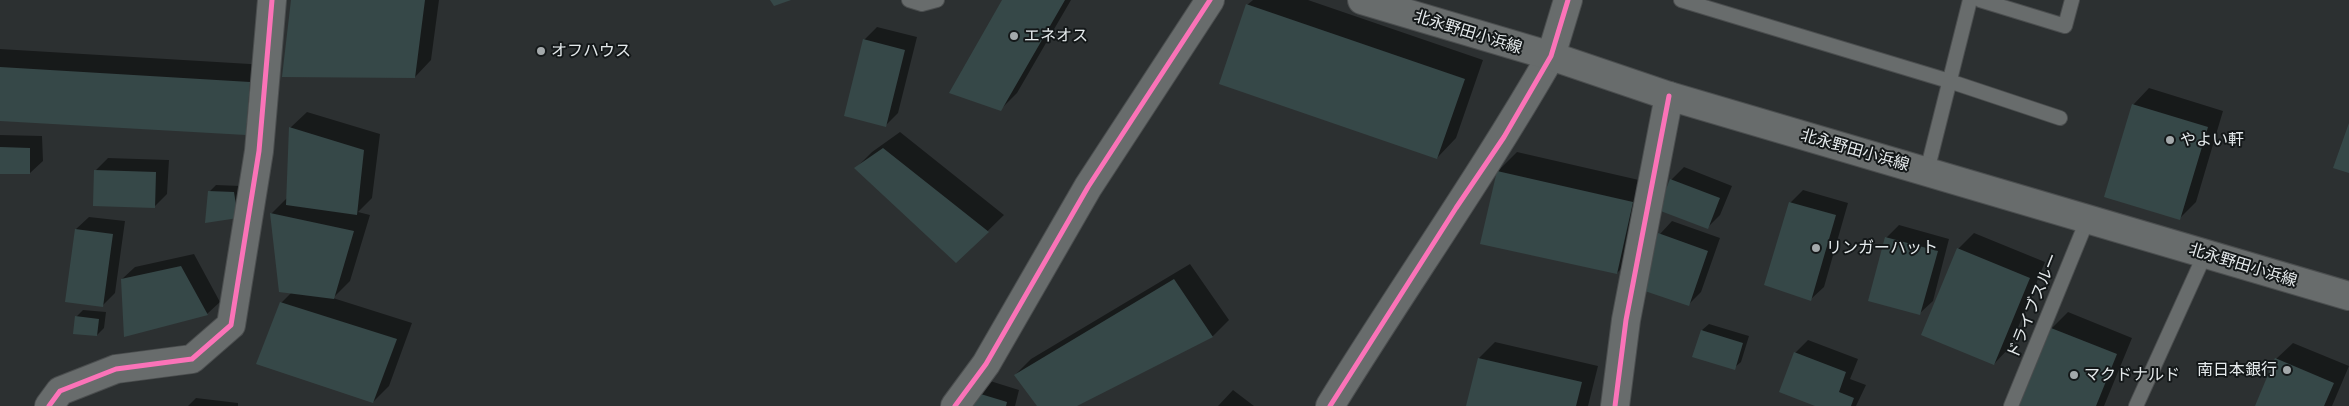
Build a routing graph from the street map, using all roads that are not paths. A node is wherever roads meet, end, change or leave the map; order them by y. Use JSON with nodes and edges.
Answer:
{"nodes":[{"id":1,"x":272,"y":0,"type":"edge"},
{"id":2,"x":909,"y":0,"type":"edge"},
{"id":3,"x":937,"y":0,"type":"edge"},
{"id":4,"x":1210,"y":0,"type":"edge"},
{"id":5,"x":1362,"y":0,"type":"edge"},
{"id":6,"x":1568,"y":0,"type":"edge"},
{"id":7,"x":1681,"y":0,"type":"edge"},
{"id":8,"x":1970,"y":0,"type":"edge"},
{"id":9,"x":1980,"y":0,"type":"edge"},
{"id":10,"x":2072,"y":0,"type":"edge"},
{"id":11,"x":1551,"y":56,"type":"junction"},
{"id":12,"x":1949,"y":81,"type":"junction"},
{"id":13,"x":1668,"y":96,"type":"junction"},
{"id":14,"x":2060,"y":118,"type":"dead end"},
{"id":15,"x":1927,"y":172,"type":"junction"},
{"id":16,"x":2088,"y":218,"type":"junction"},
{"id":17,"x":2205,"y":254,"type":"junction"},
{"id":18,"x":2349,"y":296,"type":"edge"},
{"id":19,"x":49,"y":406,"type":"edge"},
{"id":20,"x":955,"y":406,"type":"edge"},
{"id":21,"x":1330,"y":406,"type":"edge"},
{"id":22,"x":1615,"y":406,"type":"edge"},
{"id":23,"x":2012,"y":406,"type":"edge"},
{"id":24,"x":2136,"y":406,"type":"edge"}],
"edges":[{"from":1,"to":19,"type":"street"},
{"from":2,"to":3,"type":"lane"},
{"from":4,"to":20,"type":"street"},
{"from":5,"to":11,"type":"street","name":"北永野田小浜線"},
{"from":6,"to":11,"type":"street"},
{"from":7,"to":12,"type":"lane"},
{"from":8,"to":12,"type":"lane"},
{"from":9,"to":10,"type":"lane"},
{"from":11,"to":13,"type":"street","name":"北永野田小浜線"},
{"from":11,"to":21,"type":"street"},
{"from":12,"to":14,"type":"lane"},
{"from":12,"to":15,"type":"lane"},
{"from":13,"to":15,"type":"street","name":"北永野田小浜線"},
{"from":13,"to":22,"type":"street"},
{"from":15,"to":16,"type":"street","name":"北永野田小浜線"},
{"from":16,"to":17,"type":"street","name":"北永野田小浜線"},
{"from":16,"to":23,"type":"lane","name":"ドライブスルー"},
{"from":17,"to":18,"type":"street","name":"北永野田小浜線"},
{"from":17,"to":24,"type":"lane"}]}
